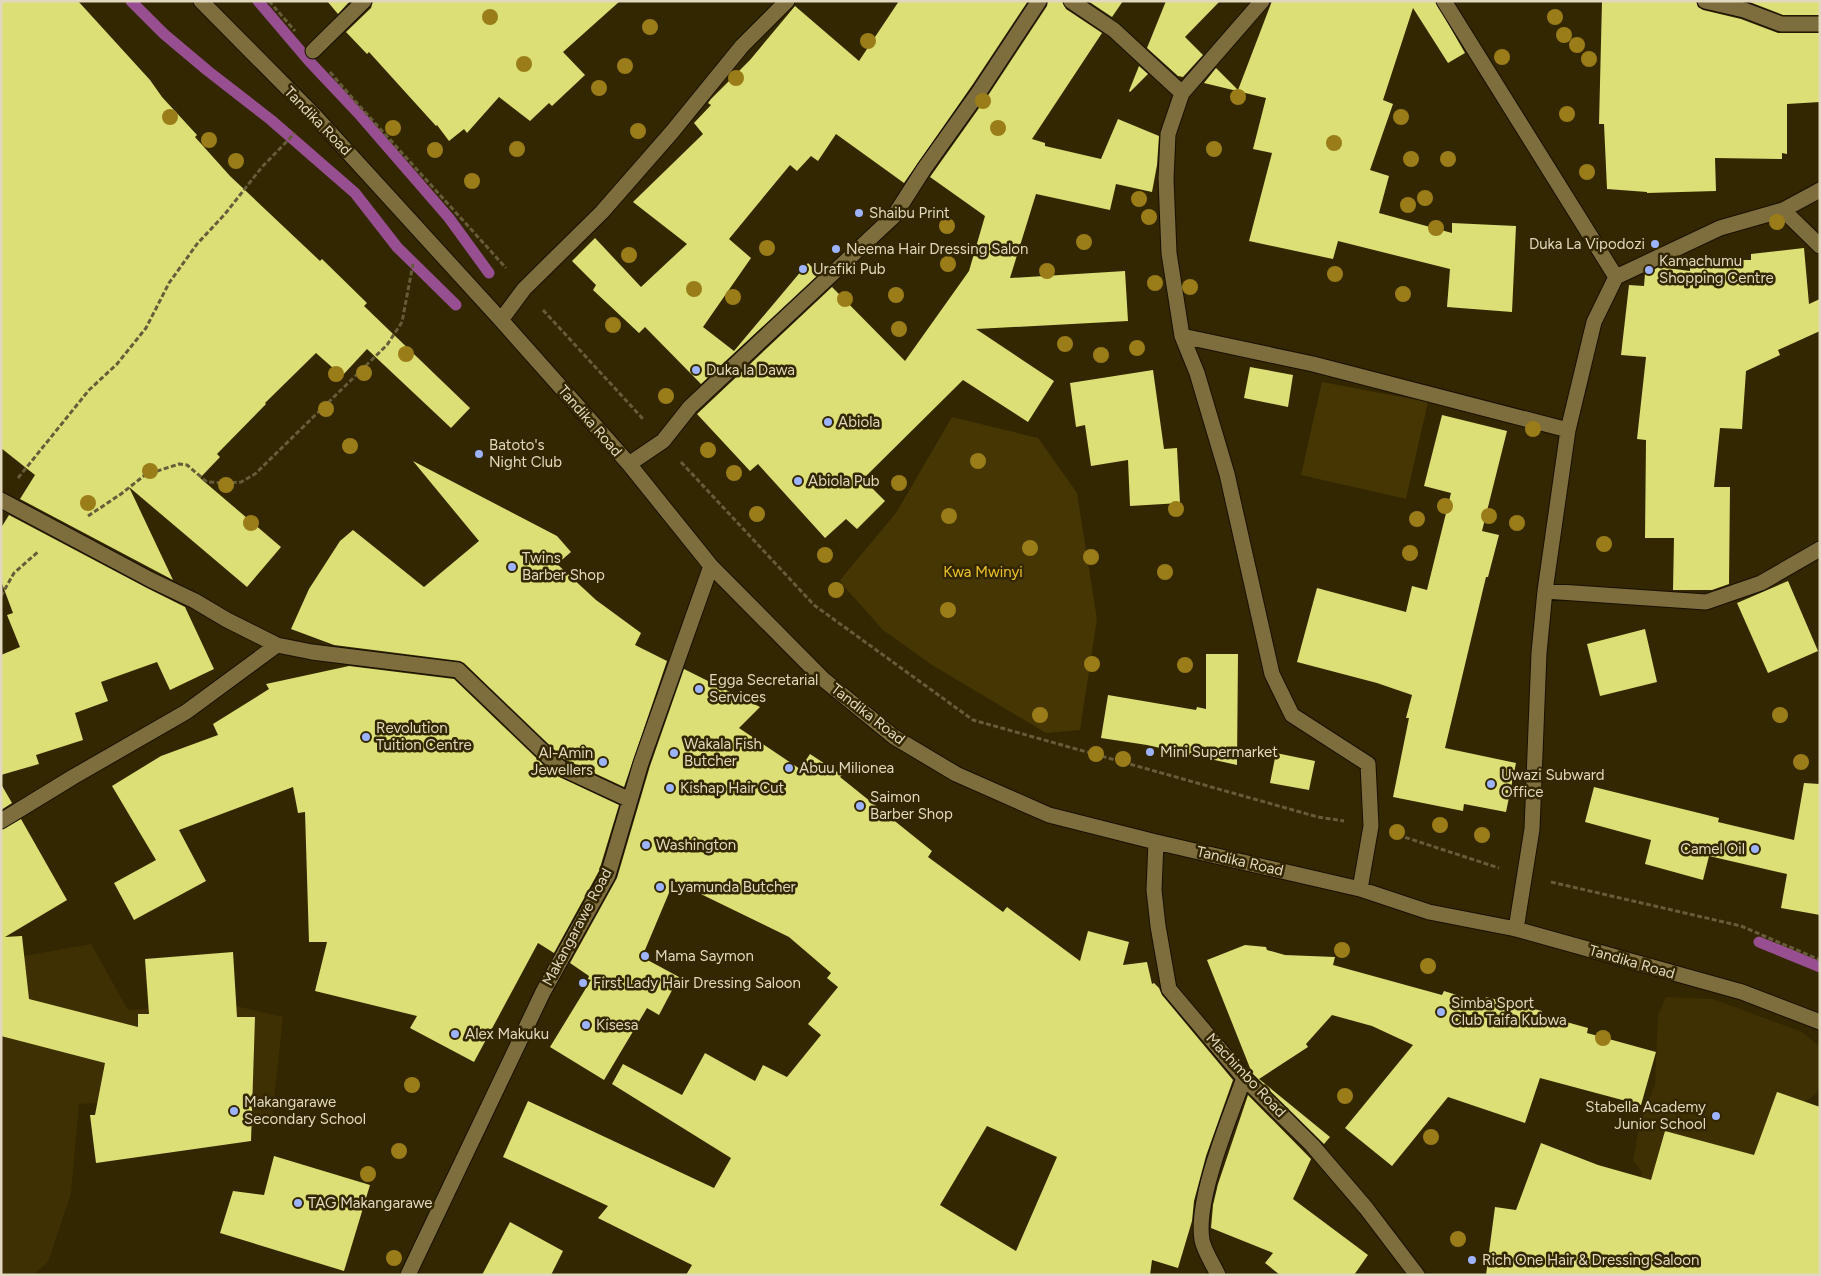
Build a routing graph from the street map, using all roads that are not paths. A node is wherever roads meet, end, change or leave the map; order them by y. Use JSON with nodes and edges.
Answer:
{"nodes":[{"id":1,"x":201,"y":1,"type":"edge"},
{"id":2,"x":364,"y":1,"type":"edge"},
{"id":3,"x":787,"y":1,"type":"edge"},
{"id":4,"x":1039,"y":1,"type":"edge"},
{"id":5,"x":1071,"y":1,"type":"edge"},
{"id":6,"x":1262,"y":1,"type":"edge"},
{"id":7,"x":1444,"y":1,"type":"edge"},
{"id":8,"x":1705,"y":1,"type":"edge"},
{"id":9,"x":1820,"y":24,"type":"edge"},
{"id":10,"x":313,"y":51,"type":"road end"},
{"id":11,"x":1182,"y":93,"type":"junction"},
{"id":12,"x":1820,"y":190,"type":"edge"},
{"id":13,"x":1783,"y":210,"type":"junction"},
{"id":14,"x":1820,"y":246,"type":"edge"},
{"id":15,"x":1616,"y":277,"type":"junction"},
{"id":16,"x":501,"y":320,"type":"junction"},
{"id":17,"x":1182,"y":336,"type":"junction"},
{"id":18,"x":1568,"y":430,"type":"junction"},
{"id":19,"x":628,"y":464,"type":"junction"},
{"id":20,"x":1,"y":500,"type":"edge"},
{"id":21,"x":1820,"y":549,"type":"edge"},
{"id":22,"x":711,"y":566,"type":"junction"},
{"id":23,"x":1545,"y":591,"type":"junction"},
{"id":24,"x":277,"y":644,"type":"junction"},
{"id":25,"x":630,"y":800,"type":"junction"},
{"id":26,"x":1,"y":821,"type":"edge"},
{"id":27,"x":1156,"y":842,"type":"junction"},
{"id":28,"x":1360,"y":889,"type":"junction"},
{"id":29,"x":1516,"y":929,"type":"junction"},
{"id":30,"x":1820,"y":1022,"type":"edge"},
{"id":31,"x":1244,"y":1078,"type":"junction"},
{"id":32,"x":408,"y":1275,"type":"edge"},
{"id":33,"x":1218,"y":1275,"type":"edge"},
{"id":34,"x":1417,"y":1275,"type":"edge"}],
"edges":[{"from":1,"to":16,"type":"street","name":"Tandika Road"},
{"from":2,"to":10,"type":"street"},
{"from":3,"to":16,"type":"street"},
{"from":4,"to":19,"type":"street"},
{"from":5,"to":11,"type":"street"},
{"from":6,"to":11,"type":"street"},
{"from":7,"to":15,"type":"street"},
{"from":8,"to":9,"type":"street"},
{"from":11,"to":17,"type":"street"},
{"from":12,"to":13,"type":"street"},
{"from":13,"to":14,"type":"street"},
{"from":13,"to":15,"type":"street"},
{"from":15,"to":18,"type":"street"},
{"from":16,"to":19,"type":"street","name":"Tandika Road"},
{"from":17,"to":18,"type":"street"},
{"from":17,"to":28,"type":"street"},
{"from":18,"to":23,"type":"street"},
{"from":19,"to":22,"type":"street","name":"Tandika Road"},
{"from":20,"to":24,"type":"street"},
{"from":21,"to":23,"type":"street"},
{"from":22,"to":25,"type":"street","name":"Makangarawe Road"},
{"from":22,"to":27,"type":"street","name":"Tandika Road"},
{"from":23,"to":29,"type":"street"},
{"from":24,"to":25,"type":"street"},
{"from":24,"to":26,"type":"street"},
{"from":25,"to":32,"type":"street","name":"Makangarawe Road"},
{"from":27,"to":28,"type":"street","name":"Tandika Road"},
{"from":27,"to":31,"type":"street","name":"Machimbo Road"},
{"from":28,"to":29,"type":"street","name":"Tandika Road"},
{"from":29,"to":30,"type":"street","name":"Tandika Road"},
{"from":31,"to":33,"type":"street"},
{"from":31,"to":34,"type":"street","name":"Machimbo Road"}]}
